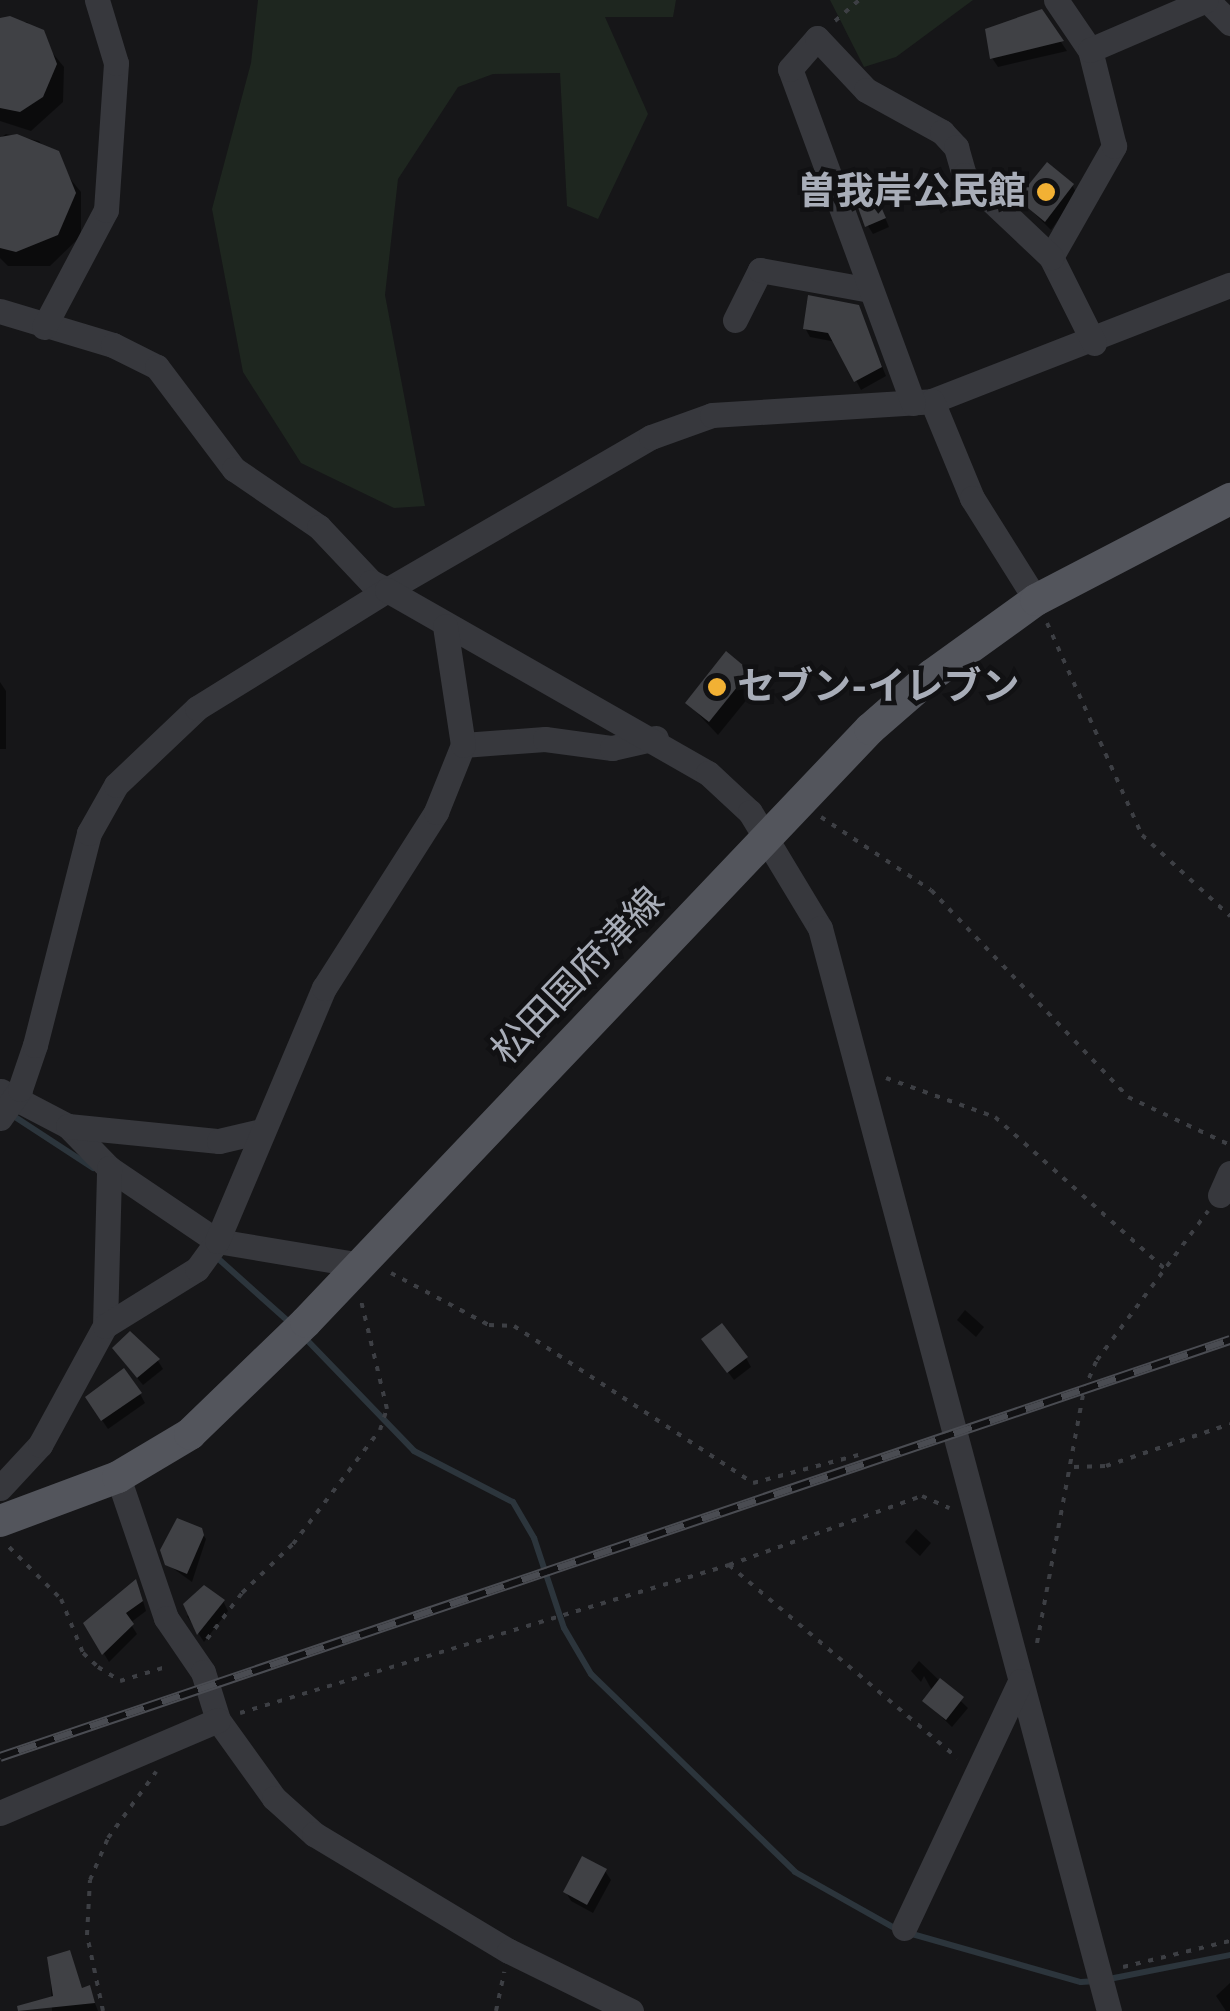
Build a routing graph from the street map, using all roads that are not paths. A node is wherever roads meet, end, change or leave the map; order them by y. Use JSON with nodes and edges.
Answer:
{"nodes":[{"id":1,"x":97,"y":0,"type":"edge"},
{"id":2,"x":1056,"y":0,"type":"edge"},
{"id":3,"x":1206,"y":0,"type":"edge"},
{"id":4,"x":1230,"y":23,"type":"edge"},
{"id":5,"x":1090,"y":50,"type":"junction"},
{"id":6,"x":1051,"y":257,"type":"junction"},
{"id":7,"x":1230,"y":285,"type":"edge"},
{"id":8,"x":870,"y":290,"type":"junction"},
{"id":9,"x":0,"y":311,"type":"edge"},
{"id":10,"x":735,"y":320,"type":"dead end"},
{"id":11,"x":44,"y":327,"type":"junction"},
{"id":12,"x":1094,"y":342,"type":"junction"},
{"id":13,"x":923,"y":402,"type":"junction"},
{"id":14,"x":1230,"y":499,"type":"edge"},
{"id":15,"x":387,"y":590,"type":"junction"},
{"id":16,"x":1036,"y":600,"type":"junction"},
{"id":17,"x":445,"y":626,"type":"junction"},
{"id":18,"x":656,"y":738,"type":"junction"},
{"id":19,"x":462,"y":745,"type":"junction"},
{"id":20,"x":767,"y":836,"type":"junction"},
{"id":21,"x":5,"y":1102,"type":"edge"},
{"id":22,"x":68,"y":1126,"type":"junction"},
{"id":23,"x":261,"y":1131,"type":"junction"},
{"id":24,"x":107,"y":1180,"type":"junction"},
{"id":25,"x":212,"y":1248,"type":"junction"},
{"id":26,"x":360,"y":1265,"type":"junction"},
{"id":27,"x":104,"y":1326,"type":"junction"},
{"id":28,"x":118,"y":1477,"type":"junction"},
{"id":29,"x":0,"y":1488,"type":"edge"},
{"id":30,"x":0,"y":1522,"type":"edge"},
{"id":31,"x":1020,"y":1681,"type":"junction"},
{"id":32,"x":218,"y":1720,"type":"junction"},
{"id":33,"x":0,"y":1813,"type":"edge"},
{"id":34,"x":904,"y":1928,"type":"dead end"},
{"id":35,"x":1104,"y":1992,"type":"edge"},
{"id":36,"x":631,"y":2011,"type":"edge"}],
"edges":[{"from":1,"to":11,"type":"street"},
{"from":2,"to":5,"type":"street"},
{"from":3,"to":4,"type":"street"},
{"from":3,"to":5,"type":"street"},
{"from":5,"to":6,"type":"street"},
{"from":6,"to":8,"type":"street"},
{"from":6,"to":12,"type":"street"},
{"from":7,"to":12,"type":"street"},
{"from":8,"to":10,"type":"street"},
{"from":8,"to":13,"type":"street"},
{"from":9,"to":11,"type":"street"},
{"from":11,"to":15,"type":"street"},
{"from":12,"to":13,"type":"street"},
{"from":13,"to":15,"type":"street"},
{"from":13,"to":16,"type":"street"},
{"from":14,"to":16,"type":"main road","name":"松田国府津線"},
{"from":15,"to":17,"type":"street"},
{"from":15,"to":21,"type":"street"},
{"from":16,"to":20,"type":"main road","name":"松田国府津線"},
{"from":17,"to":18,"type":"street"},
{"from":17,"to":19,"type":"street"},
{"from":18,"to":19,"type":"street"},
{"from":18,"to":20,"type":"street"},
{"from":19,"to":23,"type":"street"},
{"from":20,"to":26,"type":"main road","name":"松田国府津線"},
{"from":20,"to":31,"type":"street"},
{"from":21,"to":22,"type":"street"},
{"from":22,"to":23,"type":"street"},
{"from":22,"to":24,"type":"street"},
{"from":23,"to":25,"type":"street"},
{"from":24,"to":25,"type":"street"},
{"from":24,"to":27,"type":"street"},
{"from":25,"to":26,"type":"street"},
{"from":25,"to":27,"type":"street"},
{"from":26,"to":28,"type":"main road","name":"松田国府津線"},
{"from":27,"to":29,"type":"street"},
{"from":28,"to":30,"type":"main road","name":"松田国府津線"},
{"from":28,"to":32,"type":"street"},
{"from":31,"to":34,"type":"street"},
{"from":31,"to":35,"type":"street"},
{"from":32,"to":33,"type":"street"},
{"from":32,"to":36,"type":"street"}]}
